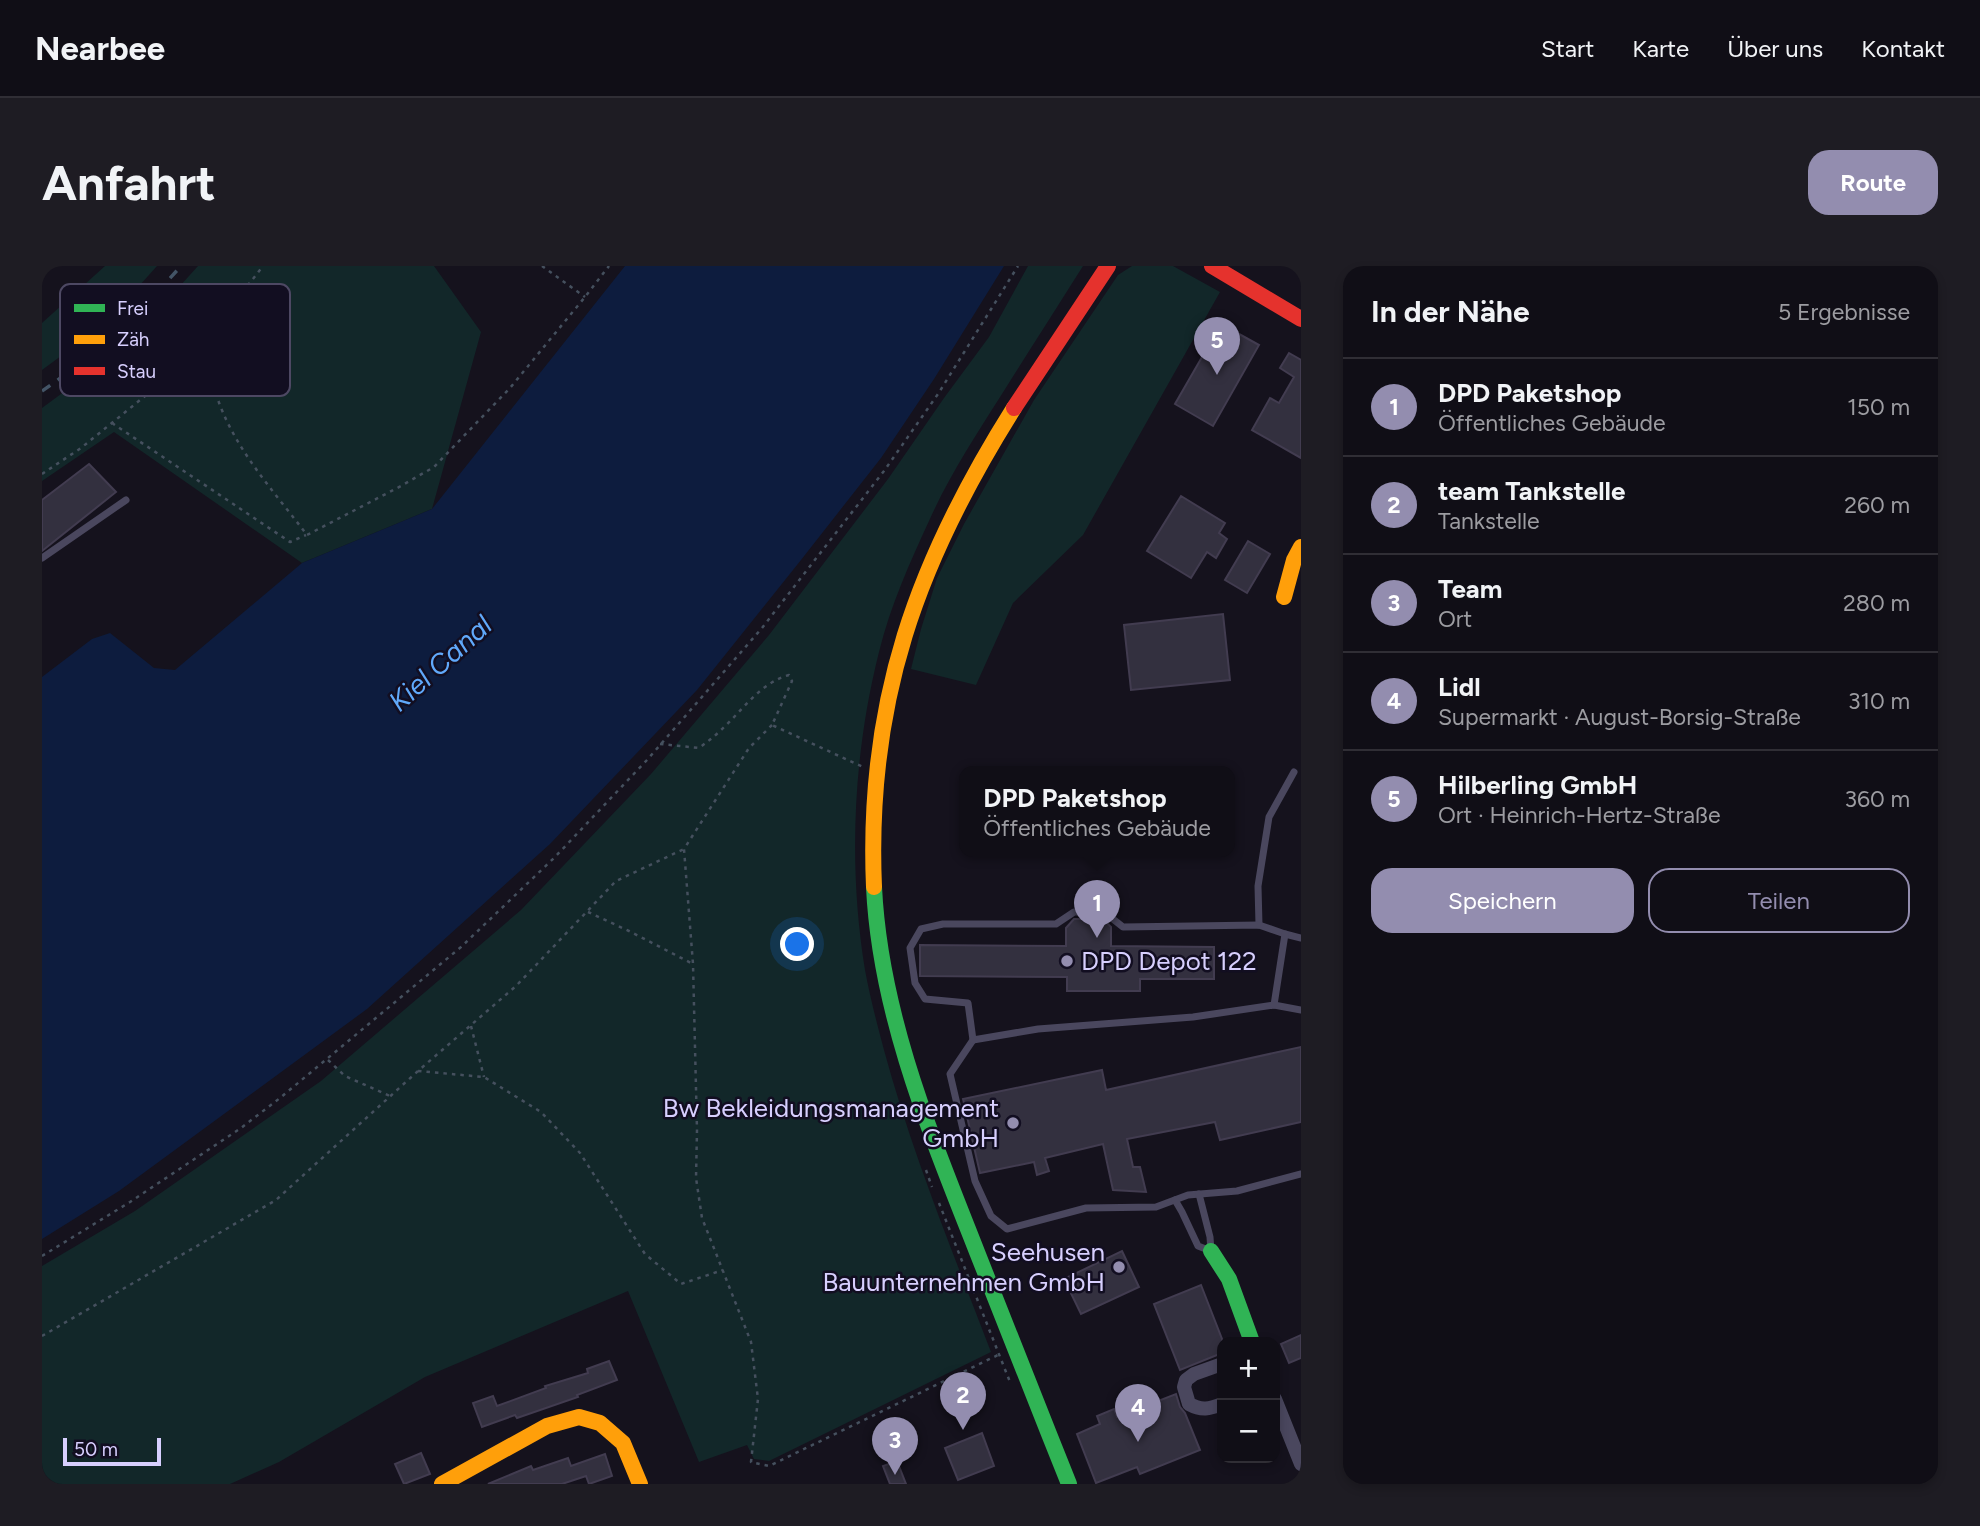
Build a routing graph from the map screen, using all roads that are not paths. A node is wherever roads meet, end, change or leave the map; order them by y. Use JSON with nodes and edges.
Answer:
{"nodes":[{"id":1,"x":1108,"y":266,"type":"edge"},
{"id":2,"x":1212,"y":266,"type":"edge"},
{"id":3,"x":1301,"y":319,"type":"edge"},
{"id":4,"x":126,"y":500,"type":"dead end"},
{"id":5,"x":1301,"y":547,"type":"edge"},
{"id":6,"x":42,"y":558,"type":"edge"},
{"id":7,"x":1284,"y":597,"type":"dead end"},
{"id":8,"x":1294,"y":772,"type":"dead end"},
{"id":9,"x":1259,"y":925,"type":"junction"},
{"id":10,"x":1285,"y":934,"type":"junction"},
{"id":11,"x":1301,"y":938,"type":"edge"},
{"id":12,"x":1274,"y":1005,"type":"junction"},
{"id":13,"x":1301,"y":1010,"type":"edge"},
{"id":14,"x":973,"y":1040,"type":"junction"},
{"id":15,"x":1301,"y":1174,"type":"edge"},
{"id":16,"x":1199,"y":1194,"type":"junction"},
{"id":17,"x":1175,"y":1200,"type":"junction"},
{"id":18,"x":1211,"y":1251,"type":"junction"},
{"id":19,"x":1250,"y":1337,"type":"edge"},
{"id":20,"x":1217,"y":1366,"type":"edge"},
{"id":21,"x":1275,"y":1400,"type":"edge"},
{"id":22,"x":1217,"y":1406,"type":"edge"},
{"id":23,"x":1301,"y":1464,"type":"edge"},
{"id":24,"x":442,"y":1484,"type":"edge"},
{"id":25,"x":640,"y":1484,"type":"edge"},
{"id":26,"x":1069,"y":1484,"type":"edge"}],
"edges":[{"from":1,"to":26,"type":"main road"},
{"from":2,"to":3,"type":"main road"},
{"from":4,"to":6,"type":"lane"},
{"from":5,"to":7,"type":"main road"},
{"from":8,"to":9,"type":"lane"},
{"from":9,"to":10,"type":"lane"},
{"from":9,"to":14,"type":"lane"},
{"from":10,"to":11,"type":"lane"},
{"from":10,"to":12,"type":"lane"},
{"from":12,"to":13,"type":"lane"},
{"from":12,"to":14,"type":"lane"},
{"from":14,"to":17,"type":"lane"},
{"from":15,"to":16,"type":"lane"},
{"from":16,"to":17,"type":"lane"},
{"from":16,"to":18,"type":"lane"},
{"from":17,"to":18,"type":"lane"},
{"from":18,"to":19,"type":"main road"},
{"from":20,"to":22,"type":"street"},
{"from":21,"to":23,"type":"street"},
{"from":24,"to":25,"type":"main road"}]}
